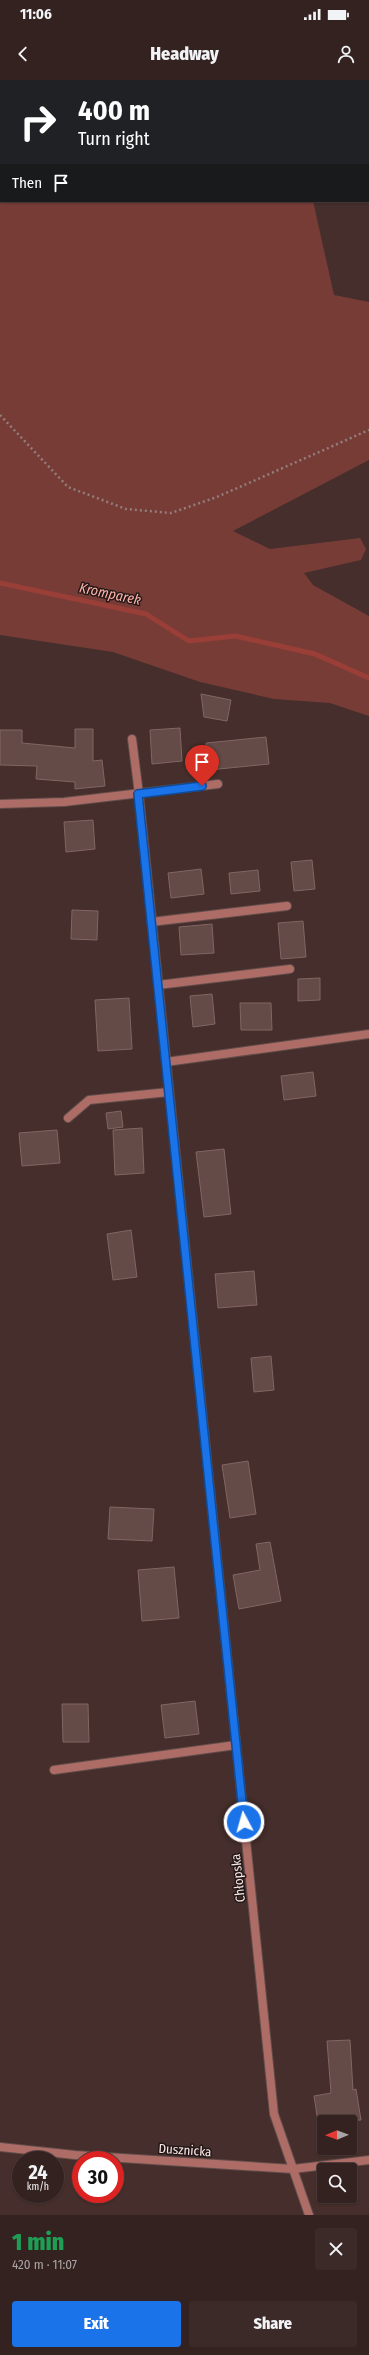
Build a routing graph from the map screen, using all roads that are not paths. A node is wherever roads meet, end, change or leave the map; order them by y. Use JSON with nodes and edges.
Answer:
{"nodes":[{"id":1,"x":132,"y":739,"type":"dead end"},
{"id":2,"x":218,"y":784,"type":"dead end"},
{"id":3,"x":138,"y":794,"type":"junction"},
{"id":4,"x":0,"y":804,"type":"edge"},
{"id":5,"x":287,"y":906,"type":"dead end"},
{"id":6,"x":151,"y":922,"type":"junction"},
{"id":7,"x":290,"y":969,"type":"dead end"},
{"id":8,"x":158,"y":985,"type":"junction"},
{"id":9,"x":369,"y":1034,"type":"edge"},
{"id":10,"x":166,"y":1062,"type":"junction"},
{"id":11,"x":169,"y":1092,"type":"junction"},
{"id":12,"x":68,"y":1118,"type":"dead end"},
{"id":13,"x":236,"y":1745,"type":"junction"},
{"id":14,"x":54,"y":1770,"type":"dead end"},
{"id":15,"x":0,"y":2147,"type":"edge"},
{"id":16,"x":369,"y":2160,"type":"edge"},
{"id":17,"x":293,"y":2169,"type":"junction"},
{"id":18,"x":309,"y":2215,"type":"edge"}],
"edges":[{"from":1,"to":3,"type":"street","name":"Chłopska"},
{"from":2,"to":3,"type":"street"},
{"from":3,"to":4,"type":"street"},
{"from":3,"to":6,"type":"street","name":"Chłopska"},
{"from":5,"to":6,"type":"street"},
{"from":6,"to":8,"type":"street","name":"Chłopska"},
{"from":7,"to":8,"type":"street"},
{"from":8,"to":10,"type":"street","name":"Chłopska"},
{"from":9,"to":10,"type":"street"},
{"from":10,"to":11,"type":"street","name":"Chłopska"},
{"from":11,"to":12,"type":"street"},
{"from":11,"to":13,"type":"street","name":"Chłopska"},
{"from":13,"to":14,"type":"street"},
{"from":13,"to":17,"type":"street","name":"Chłopska"},
{"from":15,"to":17,"type":"street","name":"Dusznicka"},
{"from":16,"to":17,"type":"street","name":"Dusznicka"},
{"from":17,"to":18,"type":"street","name":"Chłopska"}]}
